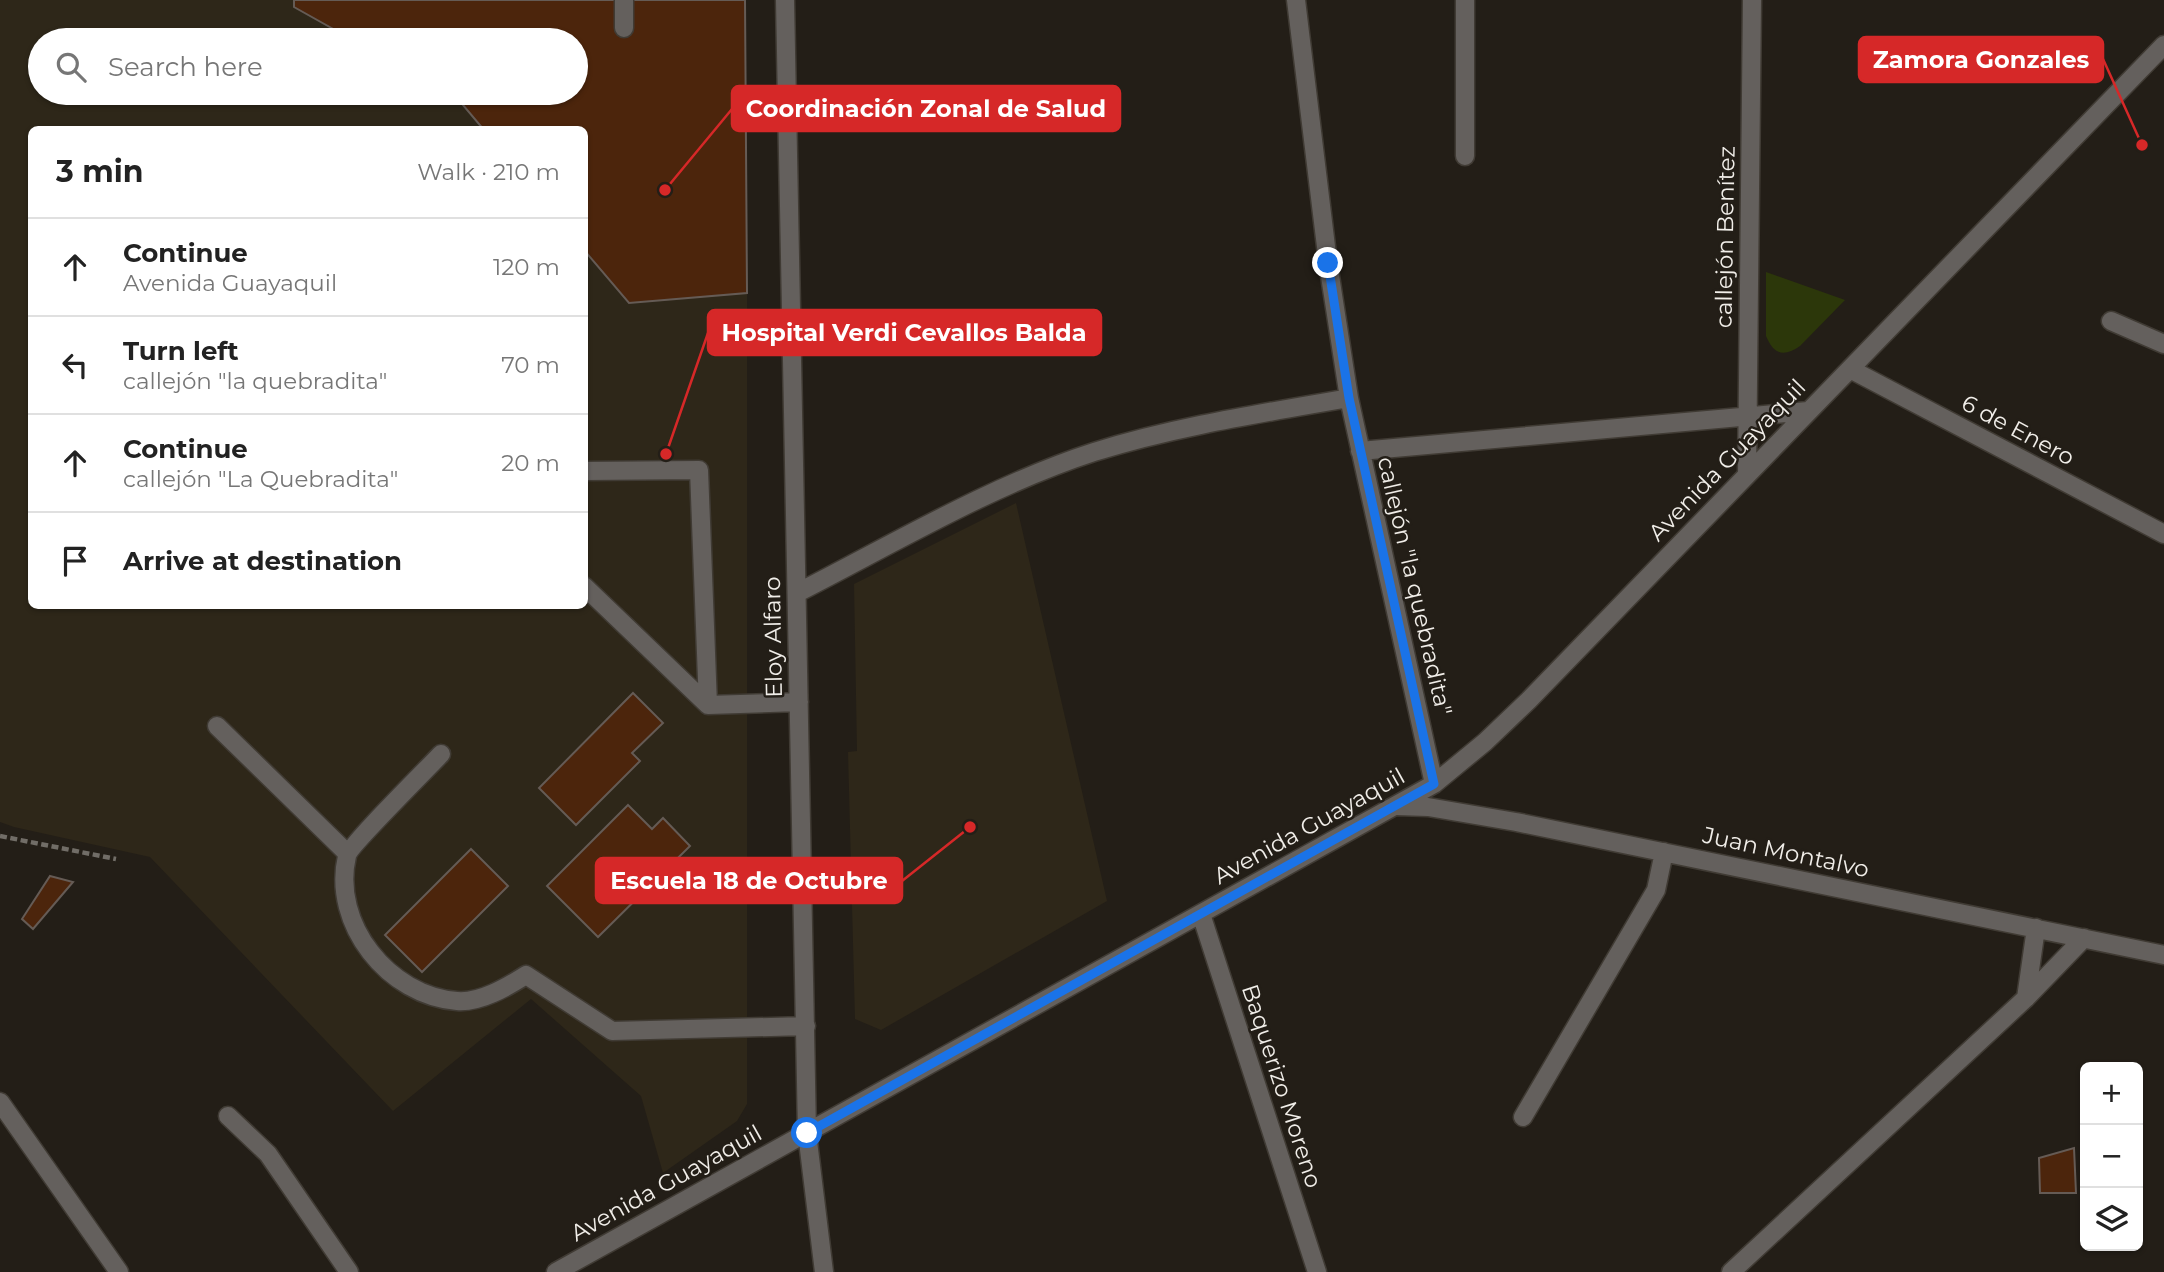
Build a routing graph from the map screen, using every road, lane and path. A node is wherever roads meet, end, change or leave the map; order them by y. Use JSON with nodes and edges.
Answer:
{"nodes":[{"id":1,"x":624,"y":0,"type":"edge"},
{"id":2,"x":785,"y":0,"type":"edge"},
{"id":3,"x":1296,"y":0,"type":"edge"},
{"id":4,"x":1465,"y":0,"type":"edge"},
{"id":5,"x":1752,"y":0,"type":"edge"},
{"id":6,"x":624,"y":28,"type":"dead end"},
{"id":7,"x":2164,"y":45,"type":"edge"},
{"id":8,"x":1465,"y":156,"type":"dead end"},
{"id":9,"x":2111,"y":321,"type":"dead end"},
{"id":10,"x":2164,"y":344,"type":"edge"},
{"id":11,"x":1850,"y":369,"type":"junction"},
{"id":12,"x":1349,"y":398,"type":"junction"},
{"id":13,"x":1808,"y":411,"type":"junction"},
{"id":14,"x":1748,"y":418,"type":"junction"},
{"id":15,"x":1360,"y":451,"type":"junction"},
{"id":16,"x":588,"y":471,"type":"edge"},
{"id":17,"x":1746,"y":475,"type":"junction"},
{"id":18,"x":2164,"y":534,"type":"edge"},
{"id":19,"x":588,"y":590,"type":"edge"},
{"id":20,"x":797,"y":593,"type":"junction"},
{"id":21,"x":799,"y":702,"type":"junction"},
{"id":22,"x":708,"y":705,"type":"junction"},
{"id":23,"x":216,"y":726,"type":"dead end"},
{"id":24,"x":441,"y":754,"type":"dead end"},
{"id":25,"x":1434,"y":784,"type":"junction"},
{"id":26,"x":1397,"y":806,"type":"junction"},
{"id":27,"x":0,"y":836,"type":"edge"},
{"id":28,"x":1664,"y":852,"type":"junction"},
{"id":29,"x":347,"y":853,"type":"junction"},
{"id":30,"x":116,"y":859,"type":"dead end"},
{"id":31,"x":1201,"y":914,"type":"junction"},
{"id":32,"x":2036,"y":928,"type":"junction"},
{"id":33,"x":2084,"y":938,"type":"junction"},
{"id":34,"x":2164,"y":955,"type":"edge"},
{"id":35,"x":2026,"y":998,"type":"junction"},
{"id":36,"x":806,"y":1026,"type":"junction"},
{"id":37,"x":0,"y":1102,"type":"edge"},
{"id":38,"x":228,"y":1116,"type":"dead end"},
{"id":39,"x":1523,"y":1117,"type":"dead end"},
{"id":40,"x":807,"y":1133,"type":"junction"},
{"id":41,"x":118,"y":1272,"type":"edge"},
{"id":42,"x":349,"y":1272,"type":"edge"},
{"id":43,"x":556,"y":1272,"type":"edge"},
{"id":44,"x":824,"y":1272,"type":"edge"},
{"id":45,"x":1317,"y":1272,"type":"edge"},
{"id":46,"x":1731,"y":1272,"type":"edge"}],
"edges":[{"from":1,"to":6,"type":"street"},
{"from":2,"to":20,"type":"street","name":"Eloy Alfaro"},
{"from":3,"to":12,"type":"street"},
{"from":4,"to":8,"type":"street"},
{"from":5,"to":14,"type":"street","name":"callejón Benítez"},
{"from":7,"to":11,"type":"street","name":"Avenida Guayaquil"},
{"from":9,"to":10,"type":"street"},
{"from":11,"to":13,"type":"street","name":"Avenida Guayaquil"},
{"from":11,"to":18,"type":"street","name":"6 de Enero"},
{"from":12,"to":15,"type":"street","name":"callejón \"la quebradita\""},
{"from":12,"to":20,"type":"street"},
{"from":13,"to":14,"type":"street"},
{"from":13,"to":17,"type":"street","name":"Avenida Guayaquil"},
{"from":14,"to":15,"type":"street"},
{"from":14,"to":17,"type":"street","name":"callejón Benítez"},
{"from":15,"to":25,"type":"street","name":"callejón \"la quebradita\""},
{"from":16,"to":22,"type":"street"},
{"from":17,"to":25,"type":"street","name":"Avenida Guayaquil"},
{"from":19,"to":22,"type":"street"},
{"from":20,"to":21,"type":"street","name":"Eloy Alfaro"},
{"from":21,"to":22,"type":"street"},
{"from":21,"to":36,"type":"street","name":"Eloy Alfaro"},
{"from":23,"to":29,"type":"street"},
{"from":24,"to":29,"type":"street"},
{"from":25,"to":26,"type":"street","name":"Avenida Guayaquil"},
{"from":26,"to":28,"type":"street","name":"Juan Montalvo"},
{"from":26,"to":31,"type":"street","name":"Avenida Guayaquil"},
{"from":27,"to":30,"type":"path"},
{"from":28,"to":32,"type":"street","name":"Juan Montalvo"},
{"from":28,"to":39,"type":"street"},
{"from":29,"to":36,"type":"street"},
{"from":31,"to":40,"type":"street","name":"Avenida Guayaquil"},
{"from":31,"to":45,"type":"street","name":"Baquerizo Moreno"},
{"from":32,"to":33,"type":"street","name":"Juan Montalvo"},
{"from":32,"to":35,"type":"street"},
{"from":33,"to":34,"type":"street","name":"Juan Montalvo"},
{"from":33,"to":35,"type":"street"},
{"from":35,"to":46,"type":"street"},
{"from":36,"to":40,"type":"street","name":"Eloy Alfaro"},
{"from":37,"to":41,"type":"street"},
{"from":38,"to":42,"type":"street"},
{"from":40,"to":43,"type":"street","name":"Avenida Guayaquil"},
{"from":40,"to":44,"type":"street","name":"Eloy Alfaro"}]}
